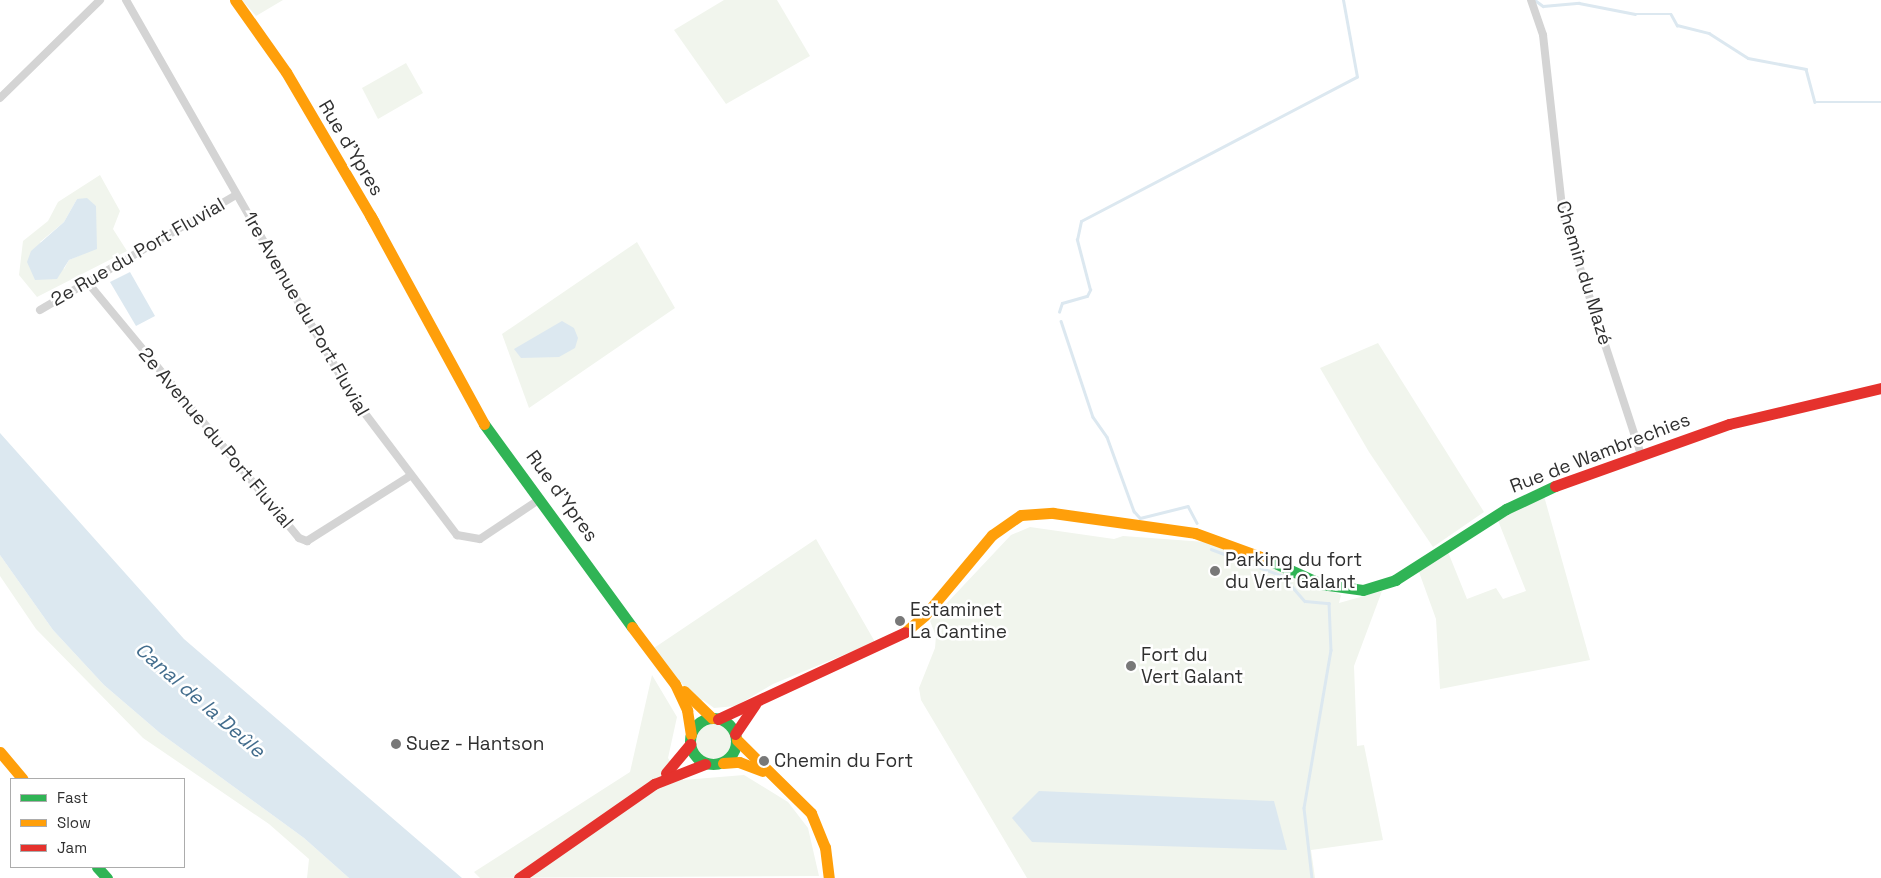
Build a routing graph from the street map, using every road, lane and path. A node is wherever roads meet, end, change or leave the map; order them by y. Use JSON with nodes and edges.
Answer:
{"nodes":[{"id":1,"x":100,"y":0,"type":"edge"},
{"id":2,"x":126,"y":0,"type":"edge"},
{"id":3,"x":235,"y":0,"type":"edge"},
{"id":4,"x":1531,"y":0,"type":"edge"},
{"id":5,"x":0,"y":98,"type":"edge"},
{"id":6,"x":236,"y":195,"type":"junction"},
{"id":7,"x":88,"y":283,"type":"junction"},
{"id":8,"x":40,"y":310,"type":"dead end"},
{"id":9,"x":1881,"y":388,"type":"edge"},
{"id":10,"x":492,"y":435,"type":"junction"},
{"id":11,"x":1641,"y":454,"type":"junction"},
{"id":12,"x":410,"y":476,"type":"junction"},
{"id":13,"x":537,"y":501,"type":"junction"},
{"id":14,"x":599,"y":582,"type":"junction"},
{"id":15,"x":662,"y":666,"type":"junction"},
{"id":16,"x":764,"y":696,"type":"junction"},
{"id":17,"x":715,"y":718,"type":"junction"},
{"id":18,"x":736,"y":737,"type":"junction"},
{"id":19,"x":690,"y":739,"type":"junction"},
{"id":20,"x":0,"y":752,"type":"edge"},
{"id":21,"x":723,"y":763,"type":"junction"},
{"id":22,"x":705,"y":764,"type":"junction"},
{"id":23,"x":773,"y":777,"type":"junction"},
{"id":24,"x":22,"y":778,"type":"edge"},
{"id":25,"x":654,"y":784,"type":"junction"},
{"id":26,"x":98,"y":868,"type":"edge"},
{"id":27,"x":107,"y":878,"type":"edge"},
{"id":28,"x":519,"y":878,"type":"edge"},
{"id":29,"x":829,"y":878,"type":"edge"}],
"edges":[{"from":1,"to":5,"type":"street"},
{"from":2,"to":6,"type":"street","name":"1re Avenue du Port Fluvial"},
{"from":3,"to":10,"type":"main road","name":"Rue d'Ypres"},
{"from":4,"to":11,"type":"street","name":"Chemin du Mazé"},
{"from":6,"to":7,"type":"street","name":"2e Rue du Port Fluvial"},
{"from":6,"to":12,"type":"street","name":"1re Avenue du Port Fluvial"},
{"from":7,"to":8,"type":"street","name":"2e Rue du Port Fluvial"},
{"from":7,"to":12,"type":"street","name":"2e Avenue du Port Fluvial"},
{"from":9,"to":11,"type":"main road","name":"Rue de Wambrechies"},
{"from":10,"to":13,"type":"main road","name":"Rue d'Ypres"},
{"from":10,"to":14,"type":"main road","name":"Rue d'Ypres"},
{"from":11,"to":16,"type":"main road","name":"Rue de Wambrechies"},
{"from":12,"to":13,"type":"street","name":"1re Avenue du Port Fluvial"},
{"from":13,"to":14,"type":"main road","name":"Rue d'Ypres"},
{"from":14,"to":15,"type":"main road","name":"Rue d'Ypres"},
{"from":15,"to":17,"type":"main road","name":"Rue d'Ypres"},
{"from":15,"to":19,"type":"main road","name":"Rue d'Ypres"},
{"from":16,"to":17,"type":"main road","name":"Rue de Wambrechies"},
{"from":16,"to":18,"type":"main road"},
{"from":17,"to":18,"type":"main road"},
{"from":17,"to":19,"type":"main road"},
{"from":18,"to":21,"type":"main road"},
{"from":18,"to":23,"type":"main road"},
{"from":19,"to":22,"type":"main road"},
{"from":19,"to":25,"type":"main road"},
{"from":20,"to":24,"type":"main road"},
{"from":21,"to":22,"type":"main road"},
{"from":21,"to":23,"type":"main road"},
{"from":22,"to":25,"type":"main road"},
{"from":23,"to":29,"type":"main road"},
{"from":25,"to":28,"type":"main road"},
{"from":26,"to":27,"type":"main road"}]}
